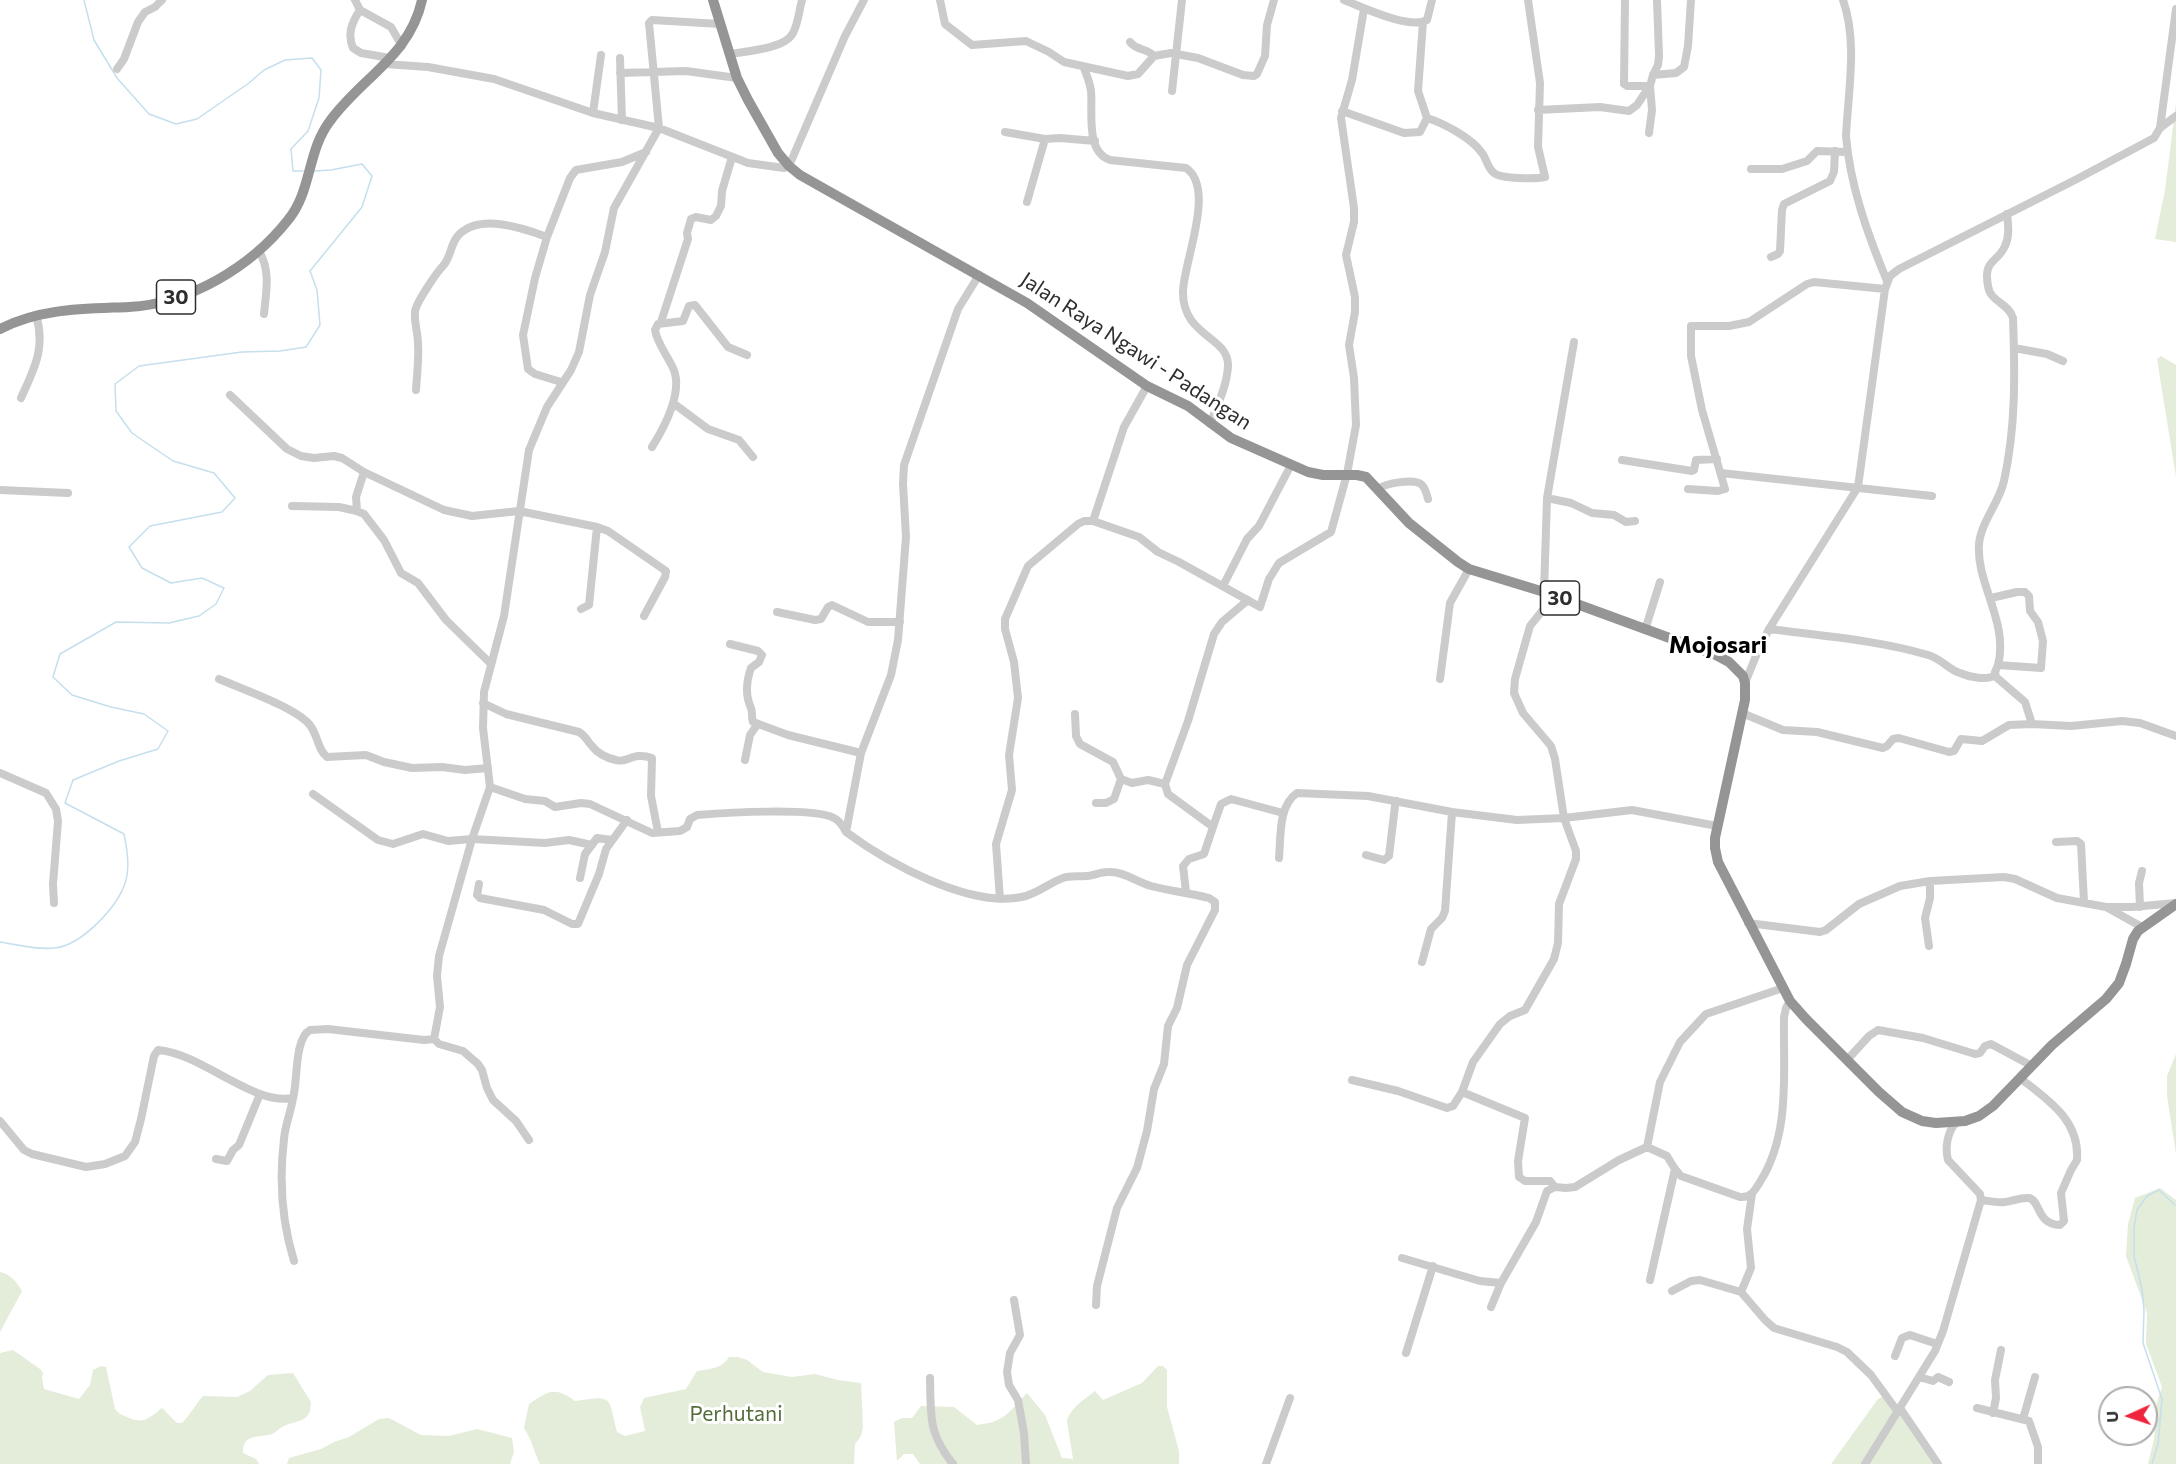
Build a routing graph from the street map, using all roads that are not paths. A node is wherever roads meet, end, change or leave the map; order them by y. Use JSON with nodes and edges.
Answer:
{"nodes":[{"id":1,"x":162,"y":0,"type":"edge"},
{"id":2,"x":355,"y":0,"type":"edge"},
{"id":3,"x":422,"y":0,"type":"edge"},
{"id":4,"x":713,"y":0,"type":"edge"},
{"id":5,"x":802,"y":0,"type":"edge"},
{"id":6,"x":864,"y":0,"type":"edge"},
{"id":7,"x":940,"y":0,"type":"edge"},
{"id":8,"x":1182,"y":0,"type":"edge"},
{"id":9,"x":1274,"y":0,"type":"edge"},
{"id":10,"x":1344,"y":0,"type":"edge"},
{"id":11,"x":1432,"y":0,"type":"edge"},
{"id":12,"x":1528,"y":0,"type":"edge"},
{"id":13,"x":1626,"y":0,"type":"edge"},
{"id":14,"x":1657,"y":0,"type":"edge"},
{"id":15,"x":1691,"y":0,"type":"edge"},
{"id":16,"x":1843,"y":0,"type":"edge"},
{"id":17,"x":1364,"y":9,"type":"junction"},
{"id":18,"x":2176,"y":9,"type":"edge"},
{"id":19,"x":360,"y":10,"type":"junction"},
{"id":20,"x":1423,"y":22,"type":"junction"},
{"id":21,"x":720,"y":24,"type":"junction"},
{"id":22,"x":1130,"y":42,"type":"dead end"},
{"id":23,"x":402,"y":46,"type":"junction"},
{"id":24,"x":1177,"y":53,"type":"junction"},
{"id":25,"x":730,"y":54,"type":"junction"},
{"id":26,"x":601,"y":55,"type":"dead end"},
{"id":27,"x":1154,"y":56,"type":"junction"},
{"id":28,"x":620,"y":58,"type":"dead end"},
{"id":29,"x":388,"y":61,"type":"junction"},
{"id":30,"x":1084,"y":68,"type":"junction"},
{"id":31,"x":117,"y":69,"type":"dead end"},
{"id":32,"x":655,"y":71,"type":"junction"},
{"id":33,"x":620,"y":74,"type":"junction"},
{"id":34,"x":1653,"y":75,"type":"junction"},
{"id":35,"x":737,"y":78,"type":"junction"},
{"id":36,"x":1650,"y":86,"type":"junction"},
{"id":37,"x":1172,"y":91,"type":"dead end"},
{"id":38,"x":1538,"y":110,"type":"junction"},
{"id":39,"x":1342,"y":111,"type":"junction"},
{"id":40,"x":593,"y":113,"type":"junction"},
{"id":41,"x":2176,"y":116,"type":"edge"},
{"id":42,"x":1426,"y":118,"type":"junction"},
{"id":43,"x":622,"y":120,"type":"junction"},
{"id":44,"x":659,"y":128,"type":"junction"},
{"id":45,"x":2160,"y":129,"type":"junction"},
{"id":46,"x":1005,"y":132,"type":"dead end"},
{"id":47,"x":1649,"y":133,"type":"dead end"},
{"id":48,"x":1045,"y":139,"type":"junction"},
{"id":49,"x":1095,"y":141,"type":"junction"},
{"id":50,"x":1835,"y":151,"type":"junction"},
{"id":51,"x":646,"y":152,"type":"junction"},
{"id":52,"x":1847,"y":152,"type":"junction"},
{"id":53,"x":732,"y":157,"type":"junction"},
{"id":54,"x":789,"y":166,"type":"junction"},
{"id":55,"x":1751,"y":169,"type":"dead end"},
{"id":56,"x":1027,"y":202,"type":"dead end"},
{"id":57,"x":2007,"y":214,"type":"junction"},
{"id":58,"x":547,"y":237,"type":"junction"},
{"id":59,"x":259,"y":251,"type":"junction"},
{"id":60,"x":1771,"y":257,"type":"dead end"},
{"id":61,"x":979,"y":275,"type":"junction"},
{"id":62,"x":1886,"y":285,"type":"junction"},
{"id":63,"x":264,"y":314,"type":"dead end"},
{"id":64,"x":36,"y":315,"type":"junction"},
{"id":65,"x":661,"y":322,"type":"junction"},
{"id":66,"x":0,"y":329,"type":"edge"},
{"id":67,"x":1574,"y":342,"type":"dead end"},
{"id":68,"x":2014,"y":348,"type":"junction"},
{"id":69,"x":747,"y":355,"type":"dead end"},
{"id":70,"x":2063,"y":361,"type":"dead end"},
{"id":71,"x":561,"y":382,"type":"junction"},
{"id":72,"x":1147,"y":386,"type":"junction"},
{"id":73,"x":416,"y":390,"type":"dead end"},
{"id":74,"x":230,"y":394,"type":"dead end"},
{"id":75,"x":21,"y":398,"type":"dead end"},
{"id":76,"x":673,"y":403,"type":"junction"},
{"id":77,"x":1210,"y":424,"type":"junction"},
{"id":78,"x":652,"y":447,"type":"dead end"},
{"id":79,"x":753,"y":457,"type":"dead end"},
{"id":80,"x":1717,"y":459,"type":"junction"},
{"id":81,"x":1622,"y":460,"type":"dead end"},
{"id":82,"x":1292,"y":465,"type":"junction"},
{"id":83,"x":364,"y":472,"type":"junction"},
{"id":84,"x":1721,"y":473,"type":"junction"},
{"id":85,"x":1347,"y":474,"type":"junction"},
{"id":86,"x":1858,"y":487,"type":"junction"},
{"id":87,"x":1378,"y":489,"type":"junction"},
{"id":88,"x":1688,"y":489,"type":"dead end"},
{"id":89,"x":0,"y":490,"type":"edge"},
{"id":90,"x":68,"y":493,"type":"dead end"},
{"id":91,"x":1932,"y":496,"type":"dead end"},
{"id":92,"x":1547,"y":498,"type":"junction"},
{"id":93,"x":1428,"y":499,"type":"dead end"},
{"id":94,"x":292,"y":506,"type":"dead end"},
{"id":95,"x":357,"y":511,"type":"junction"},
{"id":96,"x":519,"y":511,"type":"junction"},
{"id":97,"x":1093,"y":521,"type":"junction"},
{"id":98,"x":1635,"y":521,"type":"dead end"},
{"id":99,"x":597,"y":527,"type":"junction"},
{"id":100,"x":1469,"y":568,"type":"junction"},
{"id":101,"x":1660,"y":582,"type":"dead end"},
{"id":102,"x":1223,"y":585,"type":"junction"},
{"id":103,"x":1549,"y":594,"type":"junction"},
{"id":104,"x":1991,"y":598,"type":"junction"},
{"id":105,"x":1248,"y":600,"type":"junction"},
{"id":106,"x":581,"y":609,"type":"dead end"},
{"id":107,"x":777,"y":612,"type":"dead end"},
{"id":108,"x":644,"y":616,"type":"dead end"},
{"id":109,"x":900,"y":622,"type":"junction"},
{"id":110,"x":1769,"y":629,"type":"junction"},
{"id":111,"x":1645,"y":630,"type":"junction"},
{"id":112,"x":730,"y":644,"type":"dead end"},
{"id":113,"x":491,"y":664,"type":"junction"},
{"id":114,"x":1998,"y":665,"type":"junction"},
{"id":115,"x":1995,"y":675,"type":"junction"},
{"id":116,"x":1440,"y":679,"type":"dead end"},
{"id":117,"x":219,"y":680,"type":"dead end"},
{"id":118,"x":1745,"y":683,"type":"junction"},
{"id":119,"x":483,"y":703,"type":"junction"},
{"id":120,"x":1742,"y":713,"type":"junction"},
{"id":121,"x":1075,"y":714,"type":"dead end"},
{"id":122,"x":2032,"y":724,"type":"junction"},
{"id":123,"x":758,"y":725,"type":"junction"},
{"id":124,"x":2176,"y":736,"type":"edge"},
{"id":125,"x":861,"y":753,"type":"junction"},
{"id":126,"x":745,"y":760,"type":"dead end"},
{"id":127,"x":488,"y":768,"type":"junction"},
{"id":128,"x":0,"y":773,"type":"edge"},
{"id":129,"x":1121,"y":779,"type":"junction"},
{"id":130,"x":1165,"y":784,"type":"junction"},
{"id":131,"x":490,"y":787,"type":"junction"},
{"id":132,"x":312,"y":794,"type":"dead end"},
{"id":133,"x":1397,"y":801,"type":"junction"},
{"id":134,"x":1096,"y":803,"type":"dead end"},
{"id":135,"x":1452,"y":812,"type":"junction"},
{"id":136,"x":1283,"y":813,"type":"junction"},
{"id":137,"x":1564,"y":818,"type":"junction"},
{"id":138,"x":627,"y":820,"type":"junction"},
{"id":139,"x":1717,"y":826,"type":"junction"},
{"id":140,"x":1213,"y":827,"type":"junction"},
{"id":141,"x":658,"y":832,"type":"junction"},
{"id":142,"x":846,"y":832,"type":"junction"},
{"id":143,"x":472,"y":839,"type":"junction"},
{"id":144,"x":612,"y":840,"type":"junction"},
{"id":145,"x":2056,"y":842,"type":"dead end"},
{"id":146,"x":592,"y":845,"type":"junction"},
{"id":147,"x":1366,"y":855,"type":"dead end"},
{"id":148,"x":1279,"y":858,"type":"dead end"},
{"id":149,"x":2142,"y":871,"type":"dead end"},
{"id":150,"x":580,"y":878,"type":"dead end"},
{"id":151,"x":1930,"y":881,"type":"junction"},
{"id":152,"x":479,"y":884,"type":"dead end"},
{"id":153,"x":1186,"y":892,"type":"junction"},
{"id":154,"x":1000,"y":899,"type":"junction"},
{"id":155,"x":2084,"y":902,"type":"junction"},
{"id":156,"x":54,"y":903,"type":"dead end"},
{"id":157,"x":2176,"y":904,"type":"edge"},
{"id":158,"x":2106,"y":906,"type":"junction"},
{"id":159,"x":2140,"y":907,"type":"junction"},
{"id":160,"x":1748,"y":923,"type":"junction"},
{"id":161,"x":2142,"y":927,"type":"junction"},
{"id":162,"x":1929,"y":946,"type":"dead end"},
{"id":163,"x":1422,"y":962,"type":"dead end"},
{"id":164,"x":1783,"y":988,"type":"junction"},
{"id":165,"x":1791,"y":1001,"type":"junction"},
{"id":166,"x":434,"y":1039,"type":"junction"},
{"id":167,"x":1847,"y":1060,"type":"junction"},
{"id":168,"x":2032,"y":1066,"type":"junction"},
{"id":169,"x":2020,"y":1078,"type":"junction"},
{"id":170,"x":1352,"y":1080,"type":"dead end"},
{"id":171,"x":1462,"y":1092,"type":"junction"},
{"id":172,"x":260,"y":1094,"type":"junction"},
{"id":173,"x":293,"y":1098,"type":"junction"},
{"id":174,"x":0,"y":1120,"type":"edge"},
{"id":175,"x":1956,"y":1123,"type":"junction"},
{"id":176,"x":529,"y":1140,"type":"dead end"},
{"id":177,"x":1647,"y":1147,"type":"junction"},
{"id":178,"x":216,"y":1159,"type":"dead end"},
{"id":179,"x":1674,"y":1169,"type":"junction"},
{"id":180,"x":1555,"y":1187,"type":"junction"},
{"id":181,"x":1752,"y":1194,"type":"junction"},
{"id":182,"x":1981,"y":1200,"type":"junction"},
{"id":183,"x":1402,"y":1258,"type":"dead end"},
{"id":184,"x":294,"y":1261,"type":"dead end"},
{"id":185,"x":1433,"y":1266,"type":"junction"},
{"id":186,"x":1650,"y":1280,"type":"dead end"},
{"id":187,"x":1501,"y":1283,"type":"junction"},
{"id":188,"x":1672,"y":1291,"type":"dead end"},
{"id":189,"x":1741,"y":1292,"type":"junction"},
{"id":190,"x":1014,"y":1300,"type":"dead end"},
{"id":191,"x":1096,"y":1305,"type":"dead end"},
{"id":192,"x":1491,"y":1307,"type":"dead end"},
{"id":193,"x":1938,"y":1344,"type":"junction"},
{"id":194,"x":2001,"y":1350,"type":"dead end"},
{"id":195,"x":1406,"y":1353,"type":"dead end"},
{"id":196,"x":1895,"y":1356,"type":"dead end"},
{"id":197,"x":1919,"y":1377,"type":"junction"},
{"id":198,"x":2035,"y":1377,"type":"dead end"},
{"id":199,"x":930,"y":1378,"type":"dead end"},
{"id":200,"x":1949,"y":1382,"type":"dead end"},
{"id":201,"x":1290,"y":1398,"type":"dead end"},
{"id":202,"x":1977,"y":1408,"type":"dead end"},
{"id":203,"x":1899,"y":1410,"type":"junction"},
{"id":204,"x":1993,"y":1413,"type":"junction"},
{"id":205,"x":2024,"y":1419,"type":"junction"},
{"id":206,"x":953,"y":1464,"type":"edge"},
{"id":207,"x":1026,"y":1464,"type":"edge"},
{"id":208,"x":1266,"y":1464,"type":"edge"},
{"id":209,"x":1865,"y":1464,"type":"edge"},
{"id":210,"x":1938,"y":1464,"type":"edge"},
{"id":211,"x":2038,"y":1464,"type":"edge"}],
"edges":[{"from":1,"to":31,"type":"street"},
{"from":2,"to":19,"type":"street"},
{"from":3,"to":23,"type":"highway","number":"30"},
{"from":4,"to":21,"type":"highway","name":"Jalan Raya Ngawi - Padangan","number":"30"},
{"from":5,"to":25,"type":"street"},
{"from":6,"to":54,"type":"street"},
{"from":7,"to":30,"type":"street"},
{"from":8,"to":24,"type":"street"},
{"from":9,"to":24,"type":"street"},
{"from":10,"to":17,"type":"street"},
{"from":11,"to":20,"type":"street"},
{"from":12,"to":38,"type":"street"},
{"from":13,"to":36,"type":"street"},
{"from":14,"to":34,"type":"street"},
{"from":15,"to":34,"type":"street"},
{"from":16,"to":52,"type":"street"},
{"from":17,"to":20,"type":"street"},
{"from":17,"to":39,"type":"street"},
{"from":18,"to":45,"type":"street"},
{"from":19,"to":23,"type":"street"},
{"from":19,"to":29,"type":"street"},
{"from":20,"to":42,"type":"street"},
{"from":21,"to":25,"type":"highway","name":"Jalan Raya Ngawi - Padangan","number":"30"},
{"from":21,"to":32,"type":"street"},
{"from":22,"to":27,"type":"street"},
{"from":23,"to":29,"type":"highway","number":"30"},
{"from":24,"to":27,"type":"street"},
{"from":24,"to":37,"type":"street"},
{"from":25,"to":35,"type":"highway","name":"Jalan Raya Ngawi - Padangan","number":"30"},
{"from":26,"to":40,"type":"street"},
{"from":27,"to":30,"type":"street"},
{"from":28,"to":33,"type":"street"},
{"from":29,"to":40,"type":"street"},
{"from":29,"to":59,"type":"highway","number":"30"},
{"from":30,"to":49,"type":"street"},
{"from":32,"to":33,"type":"street"},
{"from":32,"to":35,"type":"street"},
{"from":32,"to":44,"type":"street"},
{"from":33,"to":43,"type":"street"},
{"from":34,"to":36,"type":"street"},
{"from":35,"to":54,"type":"highway","name":"Jalan Raya Ngawi - Padangan","number":"30"},
{"from":36,"to":38,"type":"street"},
{"from":36,"to":47,"type":"street"},
{"from":38,"to":42,"type":"street"},
{"from":39,"to":42,"type":"street"},
{"from":39,"to":85,"type":"street"},
{"from":40,"to":43,"type":"street"},
{"from":41,"to":45,"type":"street"},
{"from":43,"to":44,"type":"street"},
{"from":44,"to":51,"type":"street"},
{"from":44,"to":53,"type":"street"},
{"from":45,"to":57,"type":"street"},
{"from":46,"to":48,"type":"street"},
{"from":48,"to":49,"type":"street"},
{"from":48,"to":56,"type":"street"},
{"from":49,"to":77,"type":"street"},
{"from":50,"to":52,"type":"street"},
{"from":50,"to":55,"type":"street"},
{"from":50,"to":60,"type":"street"},
{"from":51,"to":58,"type":"street"},
{"from":51,"to":71,"type":"street"},
{"from":52,"to":62,"type":"street"},
{"from":53,"to":54,"type":"street"},
{"from":53,"to":65,"type":"street"},
{"from":54,"to":61,"type":"highway","name":"Jalan Raya Ngawi - Padangan","number":"30"},
{"from":57,"to":62,"type":"street"},
{"from":57,"to":68,"type":"street"},
{"from":58,"to":71,"type":"street"},
{"from":58,"to":73,"type":"street"},
{"from":59,"to":63,"type":"street"},
{"from":59,"to":64,"type":"highway","number":"30"},
{"from":61,"to":72,"type":"highway","name":"Jalan Raya Ngawi - Padangan","number":"30"},
{"from":61,"to":109,"type":"street"},
{"from":62,"to":80,"type":"street"},
{"from":62,"to":86,"type":"street"},
{"from":64,"to":66,"type":"highway","number":"30"},
{"from":64,"to":75,"type":"street"},
{"from":65,"to":69,"type":"street"},
{"from":65,"to":76,"type":"street"},
{"from":67,"to":92,"type":"street"},
{"from":68,"to":70,"type":"street"},
{"from":68,"to":104,"type":"street"},
{"from":71,"to":96,"type":"street"},
{"from":72,"to":77,"type":"highway","name":"Jalan Raya Ngawi - Padangan","number":"30"},
{"from":72,"to":97,"type":"street"},
{"from":74,"to":83,"type":"street"},
{"from":76,"to":78,"type":"street"},
{"from":76,"to":79,"type":"street"},
{"from":77,"to":82,"type":"highway","name":"Jalan Raya Ngawi - Padangan","number":"30"},
{"from":80,"to":81,"type":"street"},
{"from":80,"to":84,"type":"street"},
{"from":82,"to":85,"type":"highway","name":"Jalan Raya Ngawi - Padangan","number":"30"},
{"from":82,"to":102,"type":"street"},
{"from":83,"to":95,"type":"street"},
{"from":83,"to":96,"type":"street"},
{"from":84,"to":86,"type":"street"},
{"from":84,"to":88,"type":"street"},
{"from":85,"to":87,"type":"highway","name":"Jalan Raya Ngawi - Padangan","number":"30"},
{"from":85,"to":105,"type":"street"},
{"from":86,"to":91,"type":"street"},
{"from":86,"to":110,"type":"street"},
{"from":87,"to":93,"type":"street"},
{"from":87,"to":100,"type":"highway","name":"Jalan Raya Ngawi - Padangan","number":"30"},
{"from":89,"to":90,"type":"street"},
{"from":92,"to":98,"type":"street"},
{"from":92,"to":103,"type":"street"},
{"from":94,"to":95,"type":"street"},
{"from":95,"to":113,"type":"street"},
{"from":96,"to":99,"type":"street"},
{"from":96,"to":113,"type":"street"},
{"from":97,"to":102,"type":"street"},
{"from":97,"to":154,"type":"street"},
{"from":99,"to":106,"type":"street"},
{"from":99,"to":108,"type":"street"},
{"from":100,"to":103,"type":"highway","name":"Jalan Raya Ngawi - Padangan","number":"30"},
{"from":100,"to":116,"type":"street"},
{"from":101,"to":111,"type":"street"},
{"from":102,"to":105,"type":"street"},
{"from":103,"to":111,"type":"highway","name":"Jalan Raya Ngawi - Padangan","number":"30"},
{"from":103,"to":137,"type":"street"},
{"from":104,"to":114,"type":"street"},
{"from":104,"to":114,"type":"street"},
{"from":105,"to":130,"type":"street"},
{"from":107,"to":109,"type":"street"},
{"from":109,"to":125,"type":"street"},
{"from":110,"to":115,"type":"street"},
{"from":110,"to":118,"type":"street"},
{"from":111,"to":118,"type":"highway","name":"Jalan Raya Ngawi - Padangan","number":"30"},
{"from":112,"to":123,"type":"street"},
{"from":113,"to":119,"type":"street"},
{"from":114,"to":115,"type":"street"},
{"from":115,"to":122,"type":"street"},
{"from":117,"to":127,"type":"street"},
{"from":118,"to":120,"type":"highway"},
{"from":119,"to":127,"type":"street"},
{"from":119,"to":141,"type":"street"},
{"from":120,"to":122,"type":"street"},
{"from":120,"to":139,"type":"highway"},
{"from":121,"to":129,"type":"street"},
{"from":122,"to":124,"type":"street"},
{"from":123,"to":125,"type":"street"},
{"from":123,"to":126,"type":"street"},
{"from":125,"to":142,"type":"street"},
{"from":127,"to":131,"type":"street"},
{"from":128,"to":156,"type":"street"},
{"from":129,"to":130,"type":"street"},
{"from":129,"to":134,"type":"street"},
{"from":130,"to":140,"type":"street"},
{"from":131,"to":138,"type":"street"},
{"from":131,"to":143,"type":"street"},
{"from":132,"to":143,"type":"street"},
{"from":133,"to":135,"type":"street"},
{"from":133,"to":136,"type":"street"},
{"from":133,"to":147,"type":"street"},
{"from":135,"to":137,"type":"street"},
{"from":135,"to":163,"type":"street"},
{"from":136,"to":140,"type":"street"},
{"from":136,"to":148,"type":"street"},
{"from":137,"to":139,"type":"street"},
{"from":137,"to":171,"type":"street"},
{"from":138,"to":141,"type":"street"},
{"from":138,"to":144,"type":"street"},
{"from":139,"to":160,"type":"highway"},
{"from":140,"to":153,"type":"street"},
{"from":141,"to":142,"type":"street"},
{"from":142,"to":154,"type":"street"},
{"from":143,"to":146,"type":"street"},
{"from":143,"to":166,"type":"street"},
{"from":144,"to":146,"type":"street"},
{"from":144,"to":152,"type":"street"},
{"from":145,"to":155,"type":"street"},
{"from":146,"to":150,"type":"street"},
{"from":149,"to":159,"type":"street"},
{"from":151,"to":155,"type":"street"},
{"from":151,"to":160,"type":"street"},
{"from":151,"to":162,"type":"street"},
{"from":153,"to":154,"type":"street"},
{"from":153,"to":191,"type":"street"},
{"from":155,"to":158,"type":"street"},
{"from":157,"to":159,"type":"street"},
{"from":157,"to":161,"type":"highway"},
{"from":158,"to":159,"type":"street"},
{"from":158,"to":161,"type":"street"},
{"from":160,"to":164,"type":"highway"},
{"from":161,"to":168,"type":"highway"},
{"from":164,"to":165,"type":"highway"},
{"from":164,"to":177,"type":"street"},
{"from":165,"to":167,"type":"highway"},
{"from":165,"to":181,"type":"street"},
{"from":166,"to":173,"type":"street"},
{"from":166,"to":176,"type":"street"},
{"from":167,"to":168,"type":"street"},
{"from":167,"to":175,"type":"highway"},
{"from":168,"to":169,"type":"highway"},
{"from":169,"to":175,"type":"highway"},
{"from":169,"to":182,"type":"street"},
{"from":170,"to":171,"type":"street"},
{"from":171,"to":180,"type":"street"},
{"from":172,"to":173,"type":"street"},
{"from":172,"to":174,"type":"street"},
{"from":172,"to":178,"type":"street"},
{"from":173,"to":184,"type":"street"},
{"from":175,"to":182,"type":"street"},
{"from":177,"to":179,"type":"street"},
{"from":177,"to":180,"type":"street"},
{"from":179,"to":181,"type":"street"},
{"from":179,"to":186,"type":"street"},
{"from":180,"to":187,"type":"street"},
{"from":181,"to":189,"type":"street"},
{"from":182,"to":193,"type":"street"},
{"from":183,"to":185,"type":"street"},
{"from":185,"to":187,"type":"street"},
{"from":185,"to":195,"type":"street"},
{"from":187,"to":192,"type":"street"},
{"from":188,"to":189,"type":"street"},
{"from":189,"to":203,"type":"street"},
{"from":190,"to":207,"type":"street"},
{"from":193,"to":196,"type":"street"},
{"from":193,"to":197,"type":"street"},
{"from":194,"to":204,"type":"street"},
{"from":197,"to":200,"type":"street"},
{"from":197,"to":203,"type":"street"},
{"from":198,"to":205,"type":"street"},
{"from":199,"to":206,"type":"street"},
{"from":201,"to":208,"type":"street"},
{"from":202,"to":204,"type":"street"},
{"from":203,"to":209,"type":"street"},
{"from":203,"to":210,"type":"street"},
{"from":204,"to":205,"type":"street"},
{"from":205,"to":211,"type":"street"}]}
